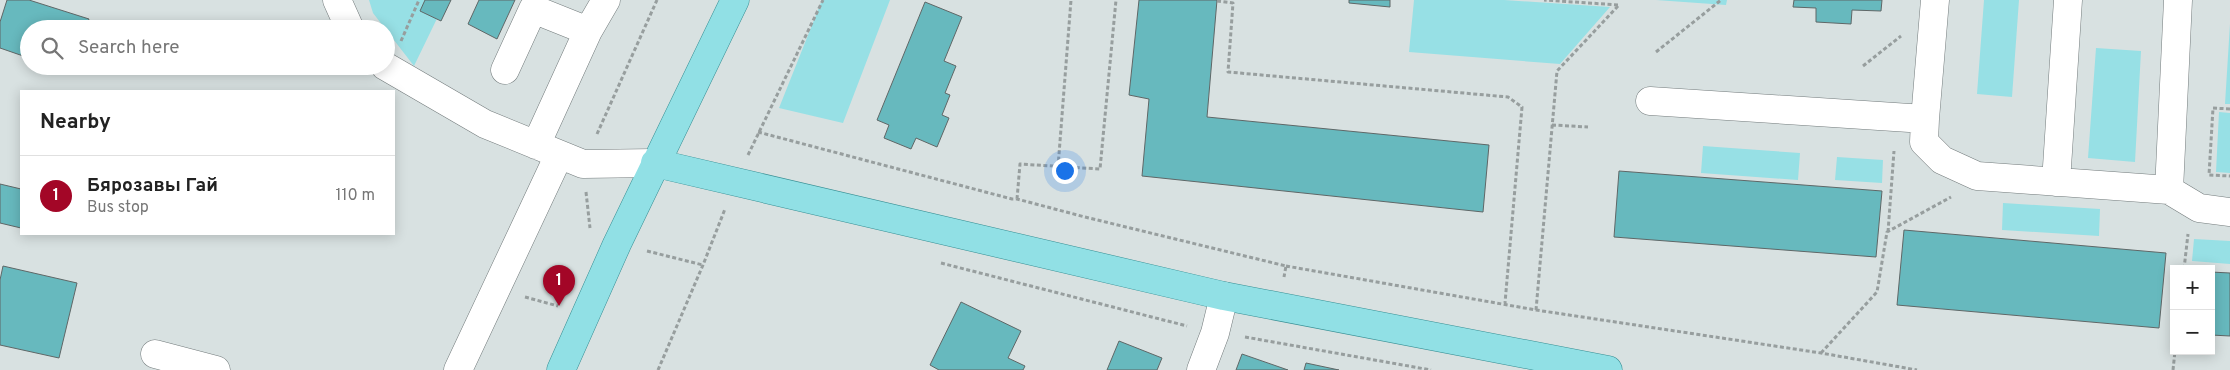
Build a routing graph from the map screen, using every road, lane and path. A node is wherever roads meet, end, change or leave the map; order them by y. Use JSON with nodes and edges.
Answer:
{"nodes":[{"id":1,"x":337,"y":0,"type":"edge"},
{"id":2,"x":419,"y":0,"type":"edge"},
{"id":3,"x":606,"y":0,"type":"edge"},
{"id":4,"x":657,"y":0,"type":"edge"},
{"id":5,"x":735,"y":0,"type":"edge"},
{"id":6,"x":823,"y":0,"type":"edge"},
{"id":7,"x":1071,"y":0,"type":"edge"},
{"id":8,"x":1116,"y":0,"type":"edge"},
{"id":9,"x":1544,"y":0,"type":"edge"},
{"id":10,"x":1721,"y":0,"type":"edge"},
{"id":11,"x":1935,"y":0,"type":"edge"},
{"id":12,"x":2068,"y":0,"type":"edge"},
{"id":13,"x":2178,"y":0,"type":"edge"},
{"id":14,"x":1217,"y":1,"type":"dead end"},
{"id":15,"x":1234,"y":2,"type":"edge"},
{"id":16,"x":346,"y":20,"type":"edge"},
{"id":17,"x":588,"y":31,"type":"junction"},
{"id":18,"x":1908,"y":31,"type":"dead end"},
{"id":19,"x":400,"y":43,"type":"dead end"},
{"id":20,"x":1656,"y":52,"type":"dead end"},
{"id":21,"x":1863,"y":66,"type":"dead end"},
{"id":22,"x":505,"y":70,"type":"dead end"},
{"id":23,"x":395,"y":72,"type":"edge"},
{"id":24,"x":1650,"y":101,"type":"dead end"},
{"id":25,"x":2230,"y":110,"type":"edge"},
{"id":26,"x":1925,"y":119,"type":"junction"},
{"id":27,"x":1552,"y":125,"type":"junction"},
{"id":28,"x":1588,"y":127,"type":"dead end"},
{"id":29,"x":758,"y":132,"type":"junction"},
{"id":30,"x":1894,"y":149,"type":"dead end"},
{"id":31,"x":559,"y":155,"type":"junction"},
{"id":32,"x":655,"y":163,"type":"junction"},
{"id":33,"x":1058,"y":166,"type":"junction"},
{"id":34,"x":2230,"y":176,"type":"edge"},
{"id":35,"x":737,"y":182,"type":"junction"},
{"id":36,"x":2056,"y":182,"type":"junction"},
{"id":37,"x":2169,"y":190,"type":"junction"},
{"id":38,"x":1954,"y":195,"type":"dead end"},
{"id":39,"x":1017,"y":199,"type":"junction"},
{"id":40,"x":2230,"y":212,"type":"edge"},
{"id":41,"x":2189,"y":226,"type":"dead end"},
{"id":42,"x":1888,"y":232,"type":"junction"},
{"id":43,"x":938,"y":262,"type":"dead end"},
{"id":44,"x":2184,"y":265,"type":"edge"},
{"id":45,"x":1286,"y":266,"type":"junction"},
{"id":46,"x":518,"y":295,"type":"dead end"},
{"id":47,"x":1224,"y":296,"type":"junction"},
{"id":48,"x":563,"y":298,"type":"dead end"},
{"id":49,"x":1505,"y":303,"type":"junction"},
{"id":50,"x":1279,"y":307,"type":"junction"},
{"id":51,"x":1536,"y":310,"type":"junction"},
{"id":52,"x":1215,"y":333,"type":"junction"},
{"id":53,"x":1270,"y":340,"type":"junction"},
{"id":54,"x":1821,"y":353,"type":"junction"},
{"id":55,"x":155,"y":354,"type":"dead end"},
{"id":56,"x":2175,"y":355,"type":"edge"},
{"id":57,"x":216,"y":370,"type":"edge"},
{"id":58,"x":458,"y":370,"type":"edge"},
{"id":59,"x":561,"y":370,"type":"edge"},
{"id":60,"x":658,"y":370,"type":"edge"},
{"id":61,"x":1201,"y":370,"type":"edge"},
{"id":62,"x":1431,"y":370,"type":"edge"},
{"id":63,"x":1608,"y":370,"type":"edge"},
{"id":64,"x":1917,"y":370,"type":"edge"},
{"id":65,"x":2173,"y":370,"type":"edge"}],
"edges":[{"from":1,"to":16,"type":"street"},
{"from":2,"to":19,"type":"path"},
{"from":3,"to":17,"type":"street"},
{"from":4,"to":31,"type":"path"},
{"from":5,"to":32,"type":"main road"},
{"from":6,"to":29,"type":"path"},
{"from":7,"to":33,"type":"path"},
{"from":8,"to":33,"type":"path"},
{"from":9,"to":27,"type":"path"},
{"from":10,"to":20,"type":"path"},
{"from":11,"to":26,"type":"street"},
{"from":12,"to":36,"type":"street"},
{"from":13,"to":37,"type":"street"},
{"from":14,"to":15,"type":"path"},
{"from":15,"to":49,"type":"path"},
{"from":17,"to":22,"type":"street"},
{"from":17,"to":31,"type":"street"},
{"from":18,"to":21,"type":"path"},
{"from":23,"to":31,"type":"street"},
{"from":24,"to":26,"type":"street"},
{"from":25,"to":34,"type":"path"},
{"from":26,"to":36,"type":"street"},
{"from":27,"to":28,"type":"path"},
{"from":27,"to":51,"type":"path"},
{"from":29,"to":35,"type":"path"},
{"from":29,"to":39,"type":"path"},
{"from":30,"to":42,"type":"path"},
{"from":31,"to":32,"type":"street"},
{"from":31,"to":58,"type":"street"},
{"from":32,"to":35,"type":"main road"},
{"from":32,"to":59,"type":"main road"},
{"from":33,"to":39,"type":"path"},
{"from":35,"to":47,"type":"main road"},
{"from":35,"to":60,"type":"path"},
{"from":36,"to":37,"type":"street"},
{"from":37,"to":40,"type":"street"},
{"from":38,"to":42,"type":"path"},
{"from":39,"to":45,"type":"path"},
{"from":41,"to":44,"type":"path"},
{"from":42,"to":54,"type":"path"},
{"from":43,"to":52,"type":"path"},
{"from":45,"to":49,"type":"path"},
{"from":45,"to":50,"type":"path"},
{"from":46,"to":48,"type":"path"},
{"from":47,"to":50,"type":"main road"},
{"from":47,"to":52,"type":"street"},
{"from":49,"to":51,"type":"path"},
{"from":50,"to":53,"type":"path"},
{"from":50,"to":63,"type":"main road"},
{"from":51,"to":54,"type":"path"},
{"from":52,"to":53,"type":"path"},
{"from":52,"to":61,"type":"street"},
{"from":53,"to":62,"type":"path"},
{"from":54,"to":64,"type":"path"},
{"from":55,"to":57,"type":"street"},
{"from":56,"to":65,"type":"path"}]}
